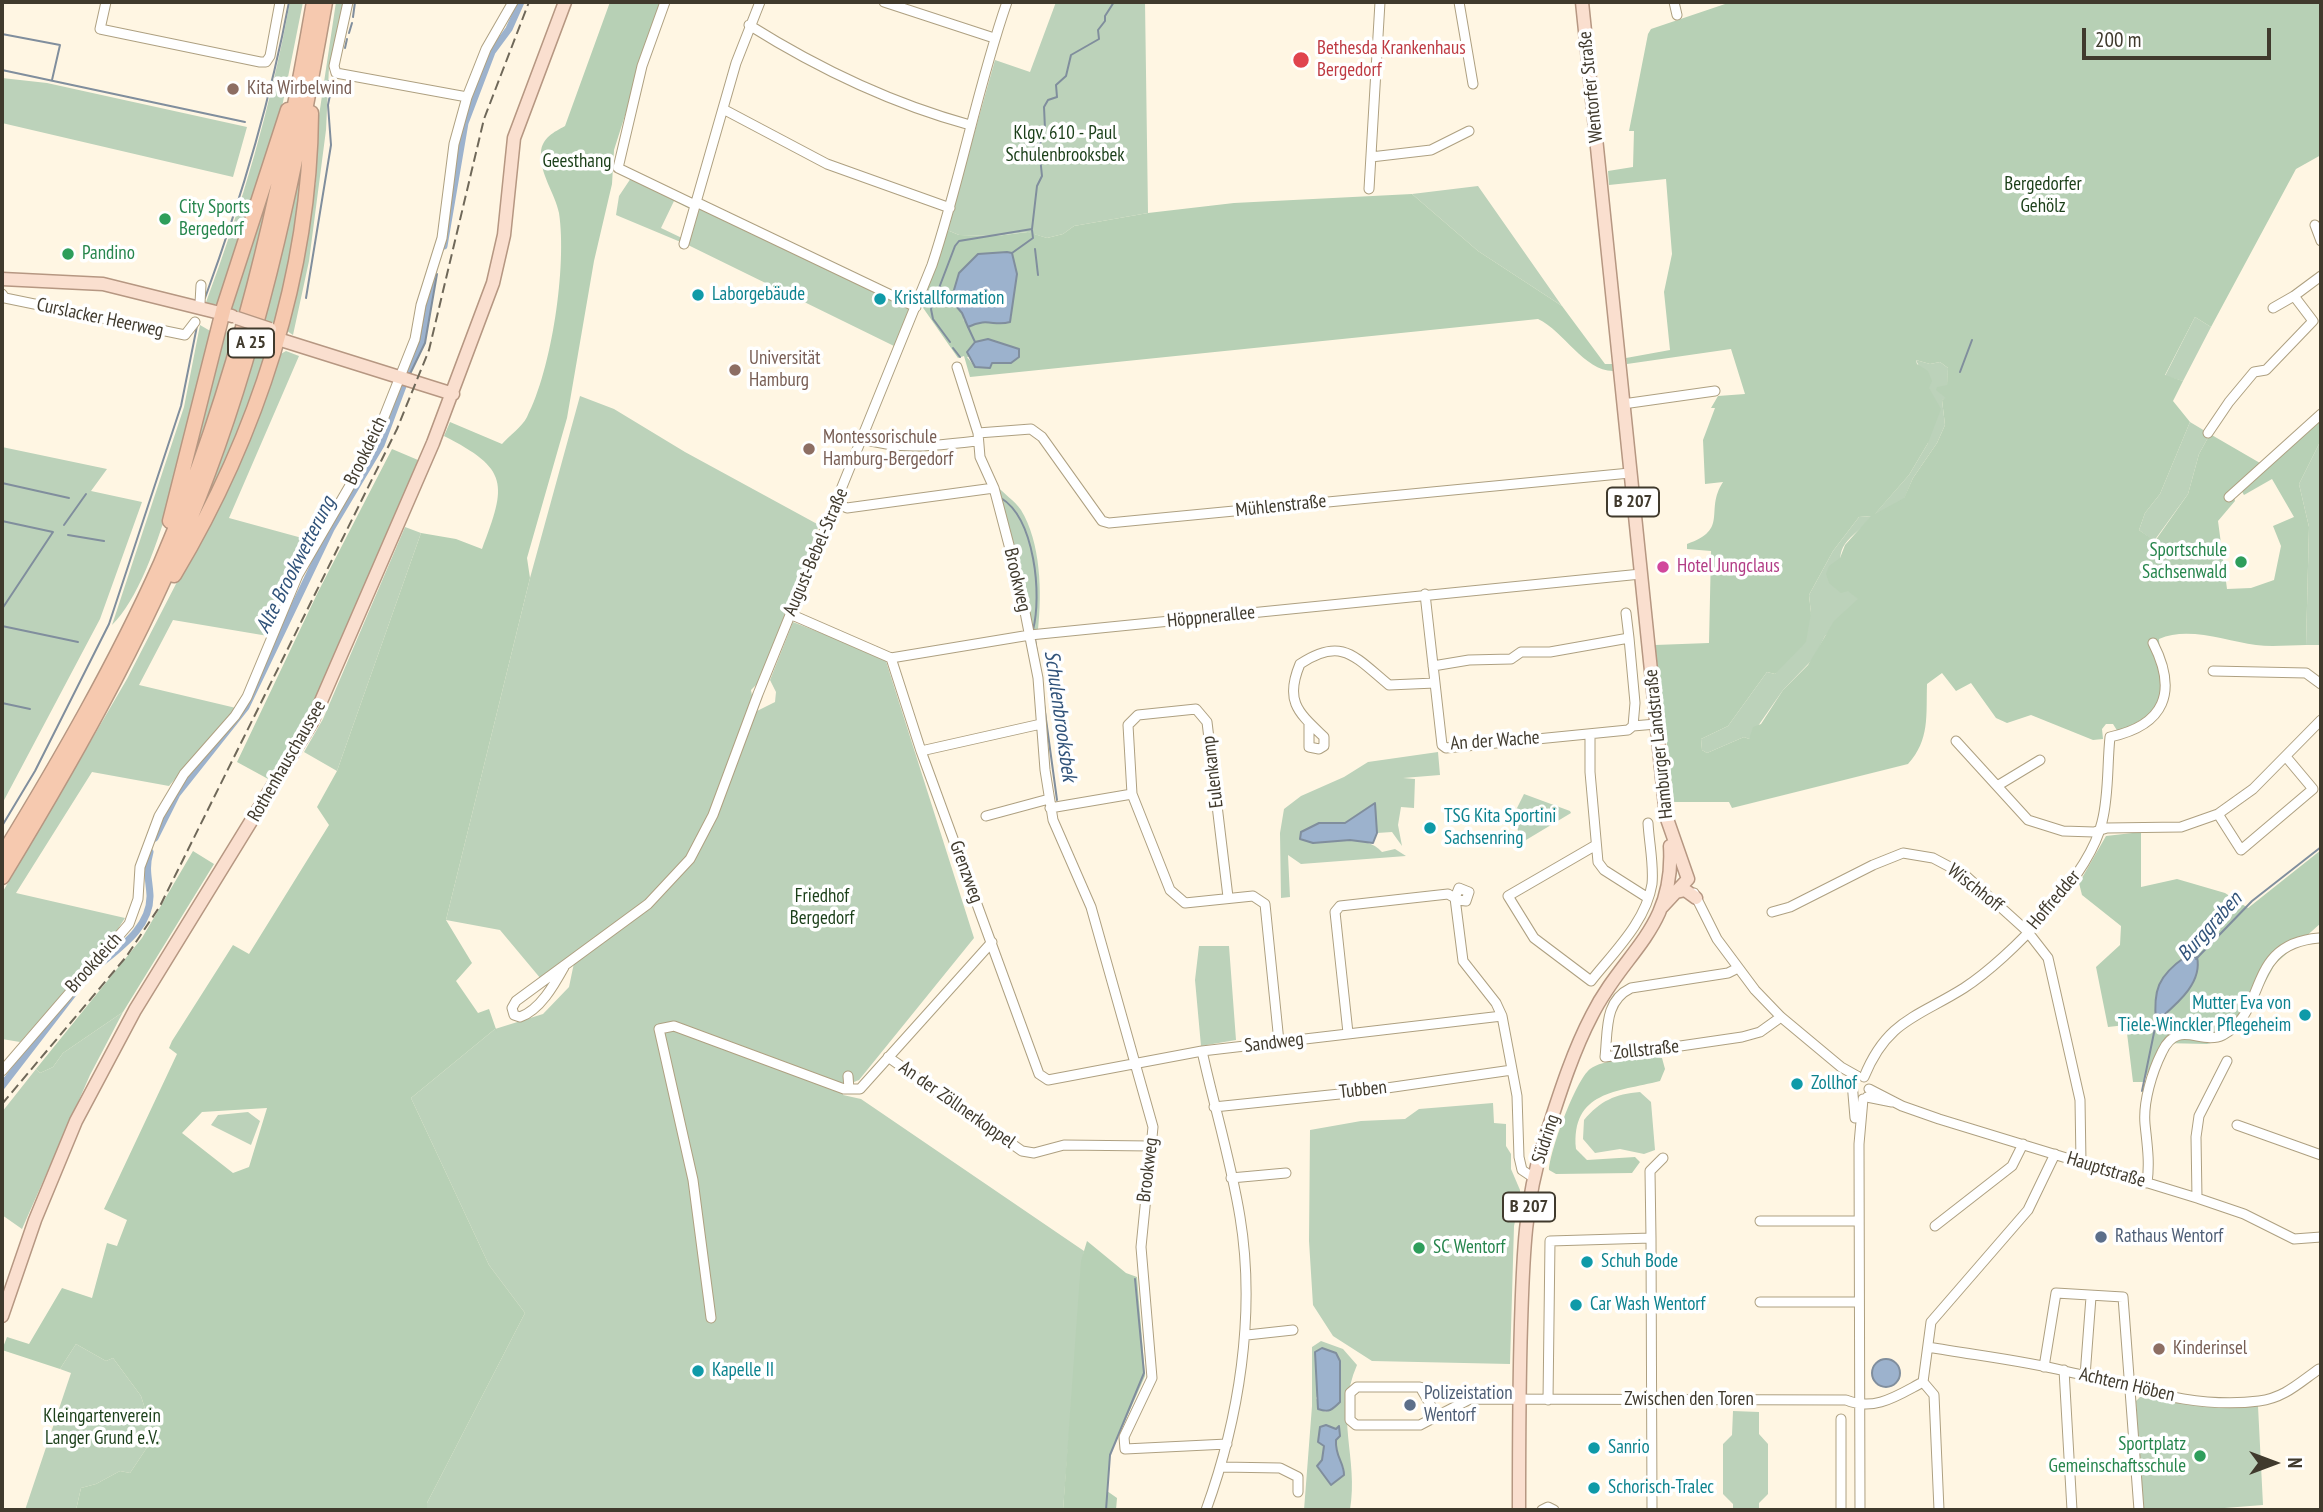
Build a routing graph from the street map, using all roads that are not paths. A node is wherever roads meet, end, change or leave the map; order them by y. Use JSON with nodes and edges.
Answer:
{"nodes":[{"id":1,"x":106,"y":2,"type":"edge"},
{"id":2,"x":280,"y":2,"type":"edge"},
{"id":3,"x":314,"y":2,"type":"edge"},
{"id":4,"x":325,"y":2,"type":"edge"},
{"id":5,"x":348,"y":2,"type":"edge"},
{"id":6,"x":513,"y":2,"type":"edge"},
{"id":7,"x":565,"y":2,"type":"edge"},
{"id":8,"x":665,"y":2,"type":"edge"},
{"id":9,"x":760,"y":2,"type":"edge"},
{"id":10,"x":884,"y":2,"type":"edge"},
{"id":11,"x":1007,"y":2,"type":"edge"},
{"id":12,"x":1380,"y":2,"type":"edge"},
{"id":13,"x":1460,"y":2,"type":"edge"},
{"id":14,"x":1582,"y":2,"type":"edge"},
{"id":15,"x":1674,"y":2,"type":"edge"},
{"id":16,"x":1677,"y":15,"type":"dead end"},
{"id":17,"x":749,"y":25,"type":"junction"},
{"id":18,"x":994,"y":38,"type":"junction"},
{"id":19,"x":306,"y":77,"type":"junction"},
{"id":20,"x":1473,"y":84,"type":"dead end"},
{"id":21,"x":467,"y":97,"type":"junction"},
{"id":22,"x":723,"y":109,"type":"junction"},
{"id":23,"x":970,"y":125,"type":"junction"},
{"id":24,"x":1469,"y":131,"type":"dead end"},
{"id":25,"x":1371,"y":157,"type":"junction"},
{"id":26,"x":1600,"y":173,"type":"joint"},
{"id":27,"x":1369,"y":189,"type":"dead end"},
{"id":28,"x":696,"y":204,"type":"junction"},
{"id":29,"x":950,"y":208,"type":"junction"},
{"id":30,"x":2315,"y":225,"type":"dead end"},
{"id":31,"x":2321,"y":241,"type":"edge"},
{"id":32,"x":684,"y":244,"type":"dead end"},
{"id":33,"x":2321,"y":276,"type":"edge"},
{"id":34,"x":2,"y":279,"type":"edge"},
{"id":35,"x":201,"y":285,"type":"dead end"},
{"id":36,"x":2,"y":294,"type":"edge"},
{"id":37,"x":2294,"y":296,"type":"junction"},
{"id":38,"x":200,"y":303,"type":"dead end"},
{"id":39,"x":916,"y":307,"type":"junction"},
{"id":40,"x":2273,"y":309,"type":"dead end"},
{"id":41,"x":229,"y":319,"type":"junction"},
{"id":42,"x":195,"y":322,"type":"dead end"},
{"id":43,"x":270,"y":334,"type":"junction"},
{"id":44,"x":957,"y":367,"type":"dead end"},
{"id":45,"x":403,"y":379,"type":"junction"},
{"id":46,"x":1715,"y":391,"type":"dead end"},
{"id":47,"x":453,"y":394,"type":"junction"},
{"id":48,"x":1623,"y":404,"type":"junction"},
{"id":49,"x":2321,"y":414,"type":"edge"},
{"id":50,"x":2208,"y":433,"type":"dead end"},
{"id":51,"x":978,"y":437,"type":"junction"},
{"id":52,"x":863,"y":439,"type":"junction"},
{"id":53,"x":1630,"y":472,"type":"junction"},
{"id":54,"x":994,"y":488,"type":"junction"},
{"id":55,"x":2229,"y":497,"type":"dead end"},
{"id":56,"x":836,"y":503,"type":"junction"},
{"id":57,"x":160,"y":563,"type":"junction"},
{"id":58,"x":1641,"y":574,"type":"junction"},
{"id":59,"x":1425,"y":594,"type":"junction"},
{"id":60,"x":156,"y":597,"type":"junction"},
{"id":61,"x":1626,"y":612,"type":"dead end"},
{"id":62,"x":790,"y":614,"type":"junction"},
{"id":63,"x":1030,"y":635,"type":"junction"},
{"id":64,"x":1629,"y":638,"type":"junction"},
{"id":65,"x":2153,"y":643,"type":"dead end"},
{"id":66,"x":891,"y":658,"type":"junction"},
{"id":67,"x":1433,"y":666,"type":"junction"},
{"id":68,"x":2213,"y":671,"type":"dead end"},
{"id":69,"x":1435,"y":683,"type":"junction"},
{"id":70,"x":2321,"y":684,"type":"edge"},
{"id":71,"x":2321,"y":720,"type":"edge"},
{"id":72,"x":1041,"y":724,"type":"junction"},
{"id":73,"x":1656,"y":724,"type":"junction"},
{"id":74,"x":1309,"y":725,"type":"dead end"},
{"id":75,"x":1633,"y":726,"type":"junction"},
{"id":76,"x":1590,"y":734,"type":"junction"},
{"id":77,"x":1956,"y":740,"type":"dead end"},
{"id":78,"x":921,"y":751,"type":"junction"},
{"id":79,"x":2287,"y":758,"type":"junction"},
{"id":80,"x":2040,"y":760,"type":"dead end"},
{"id":81,"x":1997,"y":786,"type":"junction"},
{"id":82,"x":1132,"y":794,"type":"junction"},
{"id":83,"x":1050,"y":804,"type":"junction"},
{"id":84,"x":2218,"y":814,"type":"junction"},
{"id":85,"x":986,"y":816,"type":"dead end"},
{"id":86,"x":1648,"y":823,"type":"dead end"},
{"id":87,"x":2098,"y":830,"type":"junction"},
{"id":88,"x":1669,"y":831,"type":"junction"},
{"id":89,"x":1596,"y":845,"type":"junction"},
{"id":90,"x":2,"y":856,"type":"edge"},
{"id":91,"x":2,"y":877,"type":"edge"},
{"id":92,"x":1687,"y":878,"type":"junction"},
{"id":93,"x":1670,"y":888,"type":"junction"},
{"id":94,"x":1227,"y":897,"type":"junction"},
{"id":95,"x":1648,"y":898,"type":"junction"},
{"id":96,"x":1696,"y":898,"type":"junction"},
{"id":97,"x":1772,"y":912,"type":"dead end"},
{"id":98,"x":2027,"y":931,"type":"junction"},
{"id":99,"x":2319,"y":938,"type":"dead end"},
{"id":100,"x":992,"y":942,"type":"junction"},
{"id":101,"x":564,"y":967,"type":"junction"},
{"id":102,"x":1738,"y":968,"type":"junction"},
{"id":103,"x":1502,"y":1016,"type":"junction"},
{"id":104,"x":1781,"y":1017,"type":"junction"},
{"id":105,"x":1348,"y":1033,"type":"junction"},
{"id":106,"x":1279,"y":1042,"type":"junction"},
{"id":107,"x":1202,"y":1051,"type":"junction"},
{"id":108,"x":888,"y":1057,"type":"junction"},
{"id":109,"x":1136,"y":1061,"type":"junction"},
{"id":110,"x":2227,"y":1061,"type":"dead end"},
{"id":111,"x":1512,"y":1070,"type":"junction"},
{"id":112,"x":2,"y":1071,"type":"edge"},
{"id":113,"x":848,"y":1076,"type":"dead end"},
{"id":114,"x":1858,"y":1079,"type":"junction"},
{"id":115,"x":1048,"y":1080,"type":"joint"},
{"id":116,"x":849,"y":1089,"type":"junction"},
{"id":117,"x":1864,"y":1095,"type":"junction"},
{"id":118,"x":1214,"y":1107,"type":"junction"},
{"id":119,"x":2237,"y":1125,"type":"dead end"},
{"id":120,"x":2023,"y":1144,"type":"junction"},
{"id":121,"x":1151,"y":1146,"type":"junction"},
{"id":122,"x":2055,"y":1154,"type":"junction"},
{"id":123,"x":2321,"y":1155,"type":"edge"},
{"id":124,"x":1663,"y":1158,"type":"dead end"},
{"id":125,"x":2081,"y":1162,"type":"junction"},
{"id":126,"x":1286,"y":1173,"type":"dead end"},
{"id":127,"x":1231,"y":1178,"type":"junction"},
{"id":128,"x":1534,"y":1178,"type":"junction"},
{"id":129,"x":2147,"y":1183,"type":"junction"},
{"id":130,"x":2197,"y":1198,"type":"junction"},
{"id":131,"x":1760,"y":1221,"type":"dead end"},
{"id":132,"x":1859,"y":1221,"type":"junction"},
{"id":133,"x":1935,"y":1226,"type":"dead end"},
{"id":134,"x":1651,"y":1238,"type":"junction"},
{"id":135,"x":2319,"y":1238,"type":"edge"},
{"id":136,"x":2091,"y":1297,"type":"junction"},
{"id":137,"x":1760,"y":1302,"type":"dead end"},
{"id":138,"x":1859,"y":1302,"type":"junction"},
{"id":139,"x":2,"y":1316,"type":"edge"},
{"id":140,"x":711,"y":1318,"type":"dead end"},
{"id":141,"x":1293,"y":1330,"type":"dead end"},
{"id":142,"x":1247,"y":1335,"type":"junction"},
{"id":143,"x":1928,"y":1347,"type":"junction"},
{"id":144,"x":2044,"y":1367,"type":"junction"},
{"id":145,"x":2319,"y":1369,"type":"dead end"},
{"id":146,"x":2064,"y":1370,"type":"junction"},
{"id":147,"x":2085,"y":1376,"type":"junction"},
{"id":148,"x":1923,"y":1382,"type":"junction"},
{"id":149,"x":2131,"y":1389,"type":"junction"},
{"id":150,"x":1519,"y":1399,"type":"junction"},
{"id":151,"x":1548,"y":1400,"type":"junction"},
{"id":152,"x":1651,"y":1400,"type":"junction"},
{"id":153,"x":1859,"y":1405,"type":"junction"},
{"id":154,"x":1437,"y":1416,"type":"junction"},
{"id":155,"x":1841,"y":1419,"type":"dead end"},
{"id":156,"x":1227,"y":1444,"type":"junction"},
{"id":157,"x":1222,"y":1467,"type":"junction"},
{"id":158,"x":1298,"y":1492,"type":"dead end"},
{"id":159,"x":1206,"y":1510,"type":"edge"},
{"id":160,"x":1519,"y":1510,"type":"edge"},
{"id":161,"x":1542,"y":1510,"type":"edge"},
{"id":162,"x":1554,"y":1510,"type":"edge"},
{"id":163,"x":1651,"y":1510,"type":"edge"},
{"id":164,"x":1841,"y":1510,"type":"edge"},
{"id":165,"x":1860,"y":1510,"type":"edge"},
{"id":166,"x":1939,"y":1510,"type":"edge"},
{"id":167,"x":2072,"y":1510,"type":"edge"},
{"id":168,"x":2139,"y":1510,"type":"edge"}],
"edges":[{"from":1,"to":2,"type":"street"},
{"from":3,"to":19,"type":"highway","number":"A 25"},
{"from":4,"to":19,"type":"highway","number":"A 25"},
{"from":5,"to":21,"type":"street"},
{"from":6,"to":21,"type":"street","name":"Brookdeich"},
{"from":7,"to":47,"type":"main road","name":"Rothenhauschaussee"},
{"from":8,"to":28,"type":"street"},
{"from":9,"to":17,"type":"street"},
{"from":10,"to":18,"type":"street"},
{"from":11,"to":18,"type":"street","name":"August-Bebel-Straße"},
{"from":12,"to":25,"type":"street"},
{"from":13,"to":20,"type":"street"},
{"from":14,"to":26,"type":"main road","name":"Wentorfer Straße","number":"B 207"},
{"from":15,"to":16,"type":"street"},
{"from":17,"to":22,"type":"street"},
{"from":17,"to":23,"type":"street"},
{"from":18,"to":23,"type":"street","name":"August-Bebel-Straße"},
{"from":19,"to":41,"type":"highway"},
{"from":19,"to":43,"type":"highway"},
{"from":19,"to":57,"type":"highway","number":"A 25"},
{"from":19,"to":60,"type":"highway","number":"A 25"},
{"from":21,"to":45,"type":"street","name":"Brookdeich"},
{"from":22,"to":28,"type":"street"},
{"from":22,"to":29,"type":"street"},
{"from":23,"to":29,"type":"street","name":"August-Bebel-Straße"},
{"from":24,"to":25,"type":"street"},
{"from":25,"to":27,"type":"street"},
{"from":26,"to":48,"type":"main road","name":"Hamburger Landstraße","number":"B 207"},
{"from":28,"to":32,"type":"street"},
{"from":28,"to":39,"type":"street"},
{"from":29,"to":39,"type":"street","name":"August-Bebel-Straße"},
{"from":30,"to":31,"type":"street"},
{"from":33,"to":37,"type":"street"},
{"from":34,"to":41,"type":"main road","name":"Curslacker Heerweg"},
{"from":35,"to":38,"type":"street"},
{"from":36,"to":42,"type":"street","name":"Curslacker Heerweg"},
{"from":37,"to":40,"type":"street"},
{"from":37,"to":50,"type":"street"},
{"from":39,"to":52,"type":"street","name":"August-Bebel-Straße"},
{"from":41,"to":43,"type":"main road","name":"Curslacker Heerweg","bridge":true},
{"from":41,"to":57,"type":"highway"},
{"from":43,"to":45,"type":"main road","name":"Curslacker Heerweg"},
{"from":43,"to":60,"type":"highway"},
{"from":44,"to":51,"type":"street","name":"Brookweg"},
{"from":45,"to":47,"type":"main road","name":"Curslacker Heerweg"},
{"from":45,"to":112,"type":"street","name":"Brookdeich"},
{"from":46,"to":48,"type":"street"},
{"from":47,"to":139,"type":"main road","name":"Rothenhauschaussee"},
{"from":48,"to":53,"type":"main road","name":"Hamburger Landstraße","number":"B 207"},
{"from":49,"to":55,"type":"street"},
{"from":51,"to":52,"type":"street"},
{"from":51,"to":53,"type":"street","name":"Mühlenstraße"},
{"from":51,"to":54,"type":"street","name":"Brookweg"},
{"from":52,"to":56,"type":"street","name":"August-Bebel-Straße"},
{"from":53,"to":58,"type":"main road","name":"Hamburger Landstraße","number":"B 207"},
{"from":54,"to":56,"type":"street"},
{"from":54,"to":63,"type":"street","name":"Brookweg"},
{"from":56,"to":62,"type":"street","name":"August-Bebel-Straße"},
{"from":57,"to":90,"type":"highway","number":"A 25"},
{"from":58,"to":59,"type":"street","name":"Höppnerallee"},
{"from":58,"to":73,"type":"main road","name":"Hamburger Landstraße","number":"B 207"},
{"from":59,"to":63,"type":"street","name":"Höppnerallee"},
{"from":59,"to":67,"type":"street","name":"An der Wache"},
{"from":60,"to":91,"type":"highway","number":"A 25"},
{"from":61,"to":64,"type":"street"},
{"from":62,"to":66,"type":"street"},
{"from":62,"to":101,"type":"street","name":"August-Bebel-Straße"},
{"from":63,"to":66,"type":"street","name":"Höppnerallee"},
{"from":63,"to":72,"type":"street","name":"Brookweg"},
{"from":64,"to":67,"type":"street"},
{"from":64,"to":75,"type":"street"},
{"from":65,"to":87,"type":"street","name":"Hoffredder"},
{"from":66,"to":78,"type":"street","name":"Grenzweg"},
{"from":67,"to":69,"type":"street","name":"An der Wache"},
{"from":68,"to":70,"type":"street"},
{"from":69,"to":74,"type":"street"},
{"from":69,"to":76,"type":"street","name":"An der Wache"},
{"from":71,"to":79,"type":"street"},
{"from":72,"to":78,"type":"street"},
{"from":72,"to":83,"type":"street","name":"Brookweg"},
{"from":73,"to":75,"type":"street","name":"An der Wache"},
{"from":73,"to":88,"type":"main road","name":"Hamburger Landstraße","number":"B 207"},
{"from":75,"to":76,"type":"street","name":"An der Wache"},
{"from":76,"to":89,"type":"street"},
{"from":77,"to":81,"type":"street"},
{"from":78,"to":100,"type":"street","name":"Grenzweg"},
{"from":79,"to":84,"type":"street"},
{"from":79,"to":84,"type":"street"},
{"from":80,"to":81,"type":"street"},
{"from":81,"to":87,"type":"street"},
{"from":82,"to":83,"type":"street"},
{"from":82,"to":94,"type":"street","name":"Eulenkamp"},
{"from":82,"to":94,"type":"street","name":"Eulenkamp"},
{"from":83,"to":85,"type":"street"},
{"from":83,"to":109,"type":"street","name":"Brookweg"},
{"from":84,"to":87,"type":"street"},
{"from":86,"to":95,"type":"street"},
{"from":87,"to":98,"type":"street","name":"Hoffredder"},
{"from":88,"to":92,"type":"main road","name":"Hamburger Landstraße","number":"B 207"},
{"from":88,"to":93,"type":"main road","name":"Südring","number":"B 207"},
{"from":89,"to":95,"type":"street"},
{"from":89,"to":95,"type":"street"},
{"from":92,"to":93,"type":"main road"},
{"from":92,"to":96,"type":"street","name":"Hamburger Landstraße"},
{"from":93,"to":96,"type":"main road"},
{"from":93,"to":128,"type":"main road","name":"Südring","number":"B 207"},
{"from":94,"to":106,"type":"street","name":"Eulenkamp"},
{"from":96,"to":102,"type":"street","name":"Hamburger Landstraße"},
{"from":97,"to":98,"type":"street","name":"Wischhoff"},
{"from":98,"to":114,"type":"street","name":"Hoffredder"},
{"from":98,"to":125,"type":"street","name":"Wischhoff"},
{"from":99,"to":129,"type":"street"},
{"from":100,"to":108,"type":"street"},
{"from":100,"to":115,"type":"street","name":"Grenzweg"},
{"from":101,"to":101,"type":"street","name":"August-Bebel-Straße"},
{"from":102,"to":104,"type":"street","name":"Hamburger Landstraße"},
{"from":102,"to":104,"type":"street","name":"Zollstraße"},
{"from":103,"to":105,"type":"street","name":"Sandweg"},
{"from":103,"to":105,"type":"street"},
{"from":103,"to":111,"type":"street"},
{"from":104,"to":114,"type":"street","name":"Hamburger Landstraße"},
{"from":105,"to":106,"type":"street","name":"Sandweg"},
{"from":106,"to":107,"type":"street","name":"Sandweg"},
{"from":107,"to":109,"type":"street","name":"Sandweg"},
{"from":107,"to":118,"type":"street"},
{"from":108,"to":116,"type":"street"},
{"from":108,"to":121,"type":"street","name":"An der Zöllnerkoppel"},
{"from":109,"to":115,"type":"street","name":"Sandweg"},
{"from":109,"to":121,"type":"street","name":"Brookweg"},
{"from":110,"to":130,"type":"street"},
{"from":111,"to":118,"type":"street","name":"Tubben"},
{"from":111,"to":128,"type":"street"},
{"from":113,"to":116,"type":"street"},
{"from":114,"to":117,"type":"street"},
{"from":114,"to":117,"type":"street"},
{"from":116,"to":140,"type":"street"},
{"from":117,"to":120,"type":"street","name":"Hauptstraße"},
{"from":117,"to":132,"type":"street"},
{"from":118,"to":127,"type":"street"},
{"from":119,"to":123,"type":"street"},
{"from":120,"to":122,"type":"street","name":"Hauptstraße"},
{"from":120,"to":133,"type":"street"},
{"from":121,"to":156,"type":"street","name":"Brookweg"},
{"from":122,"to":125,"type":"street","name":"Hauptstraße"},
{"from":122,"to":143,"type":"street"},
{"from":124,"to":134,"type":"street"},
{"from":125,"to":129,"type":"street","name":"Hauptstraße"},
{"from":126,"to":127,"type":"street"},
{"from":127,"to":142,"type":"street"},
{"from":128,"to":150,"type":"main road","name":"Südring","number":"B 207"},
{"from":129,"to":130,"type":"street","name":"Hauptstraße"},
{"from":130,"to":135,"type":"street","name":"Hauptstraße"},
{"from":131,"to":132,"type":"street"},
{"from":132,"to":138,"type":"street"},
{"from":134,"to":151,"type":"street"},
{"from":134,"to":152,"type":"street"},
{"from":136,"to":144,"type":"street"},
{"from":136,"to":147,"type":"street"},
{"from":136,"to":149,"type":"street"},
{"from":137,"to":138,"type":"street"},
{"from":138,"to":153,"type":"street"},
{"from":141,"to":142,"type":"street"},
{"from":142,"to":156,"type":"street"},
{"from":143,"to":144,"type":"street","name":"Achtern Höben"},
{"from":143,"to":148,"type":"street"},
{"from":144,"to":146,"type":"street","name":"Achtern Höben"},
{"from":145,"to":149,"type":"street","name":"Achtern Höben"},
{"from":146,"to":147,"type":"street","name":"Achtern Höben"},
{"from":146,"to":167,"type":"street"},
{"from":147,"to":149,"type":"street","name":"Achtern Höben"},
{"from":148,"to":153,"type":"street"},
{"from":148,"to":166,"type":"street"},
{"from":149,"to":168,"type":"street"},
{"from":150,"to":151,"type":"street","name":"Zwischen den Toren"},
{"from":150,"to":154,"type":"street"},
{"from":150,"to":160,"type":"main road","name":"Südring","number":"B 207"},
{"from":151,"to":152,"type":"street","name":"Zwischen den Toren"},
{"from":152,"to":153,"type":"street","name":"Zwischen den Toren"},
{"from":152,"to":163,"type":"street"},
{"from":153,"to":165,"type":"street"},
{"from":154,"to":154,"type":"street"},
{"from":155,"to":164,"type":"street"},
{"from":156,"to":157,"type":"street"},
{"from":157,"to":158,"type":"street"},
{"from":157,"to":159,"type":"street"},
{"from":161,"to":162,"type":"street"}]}
